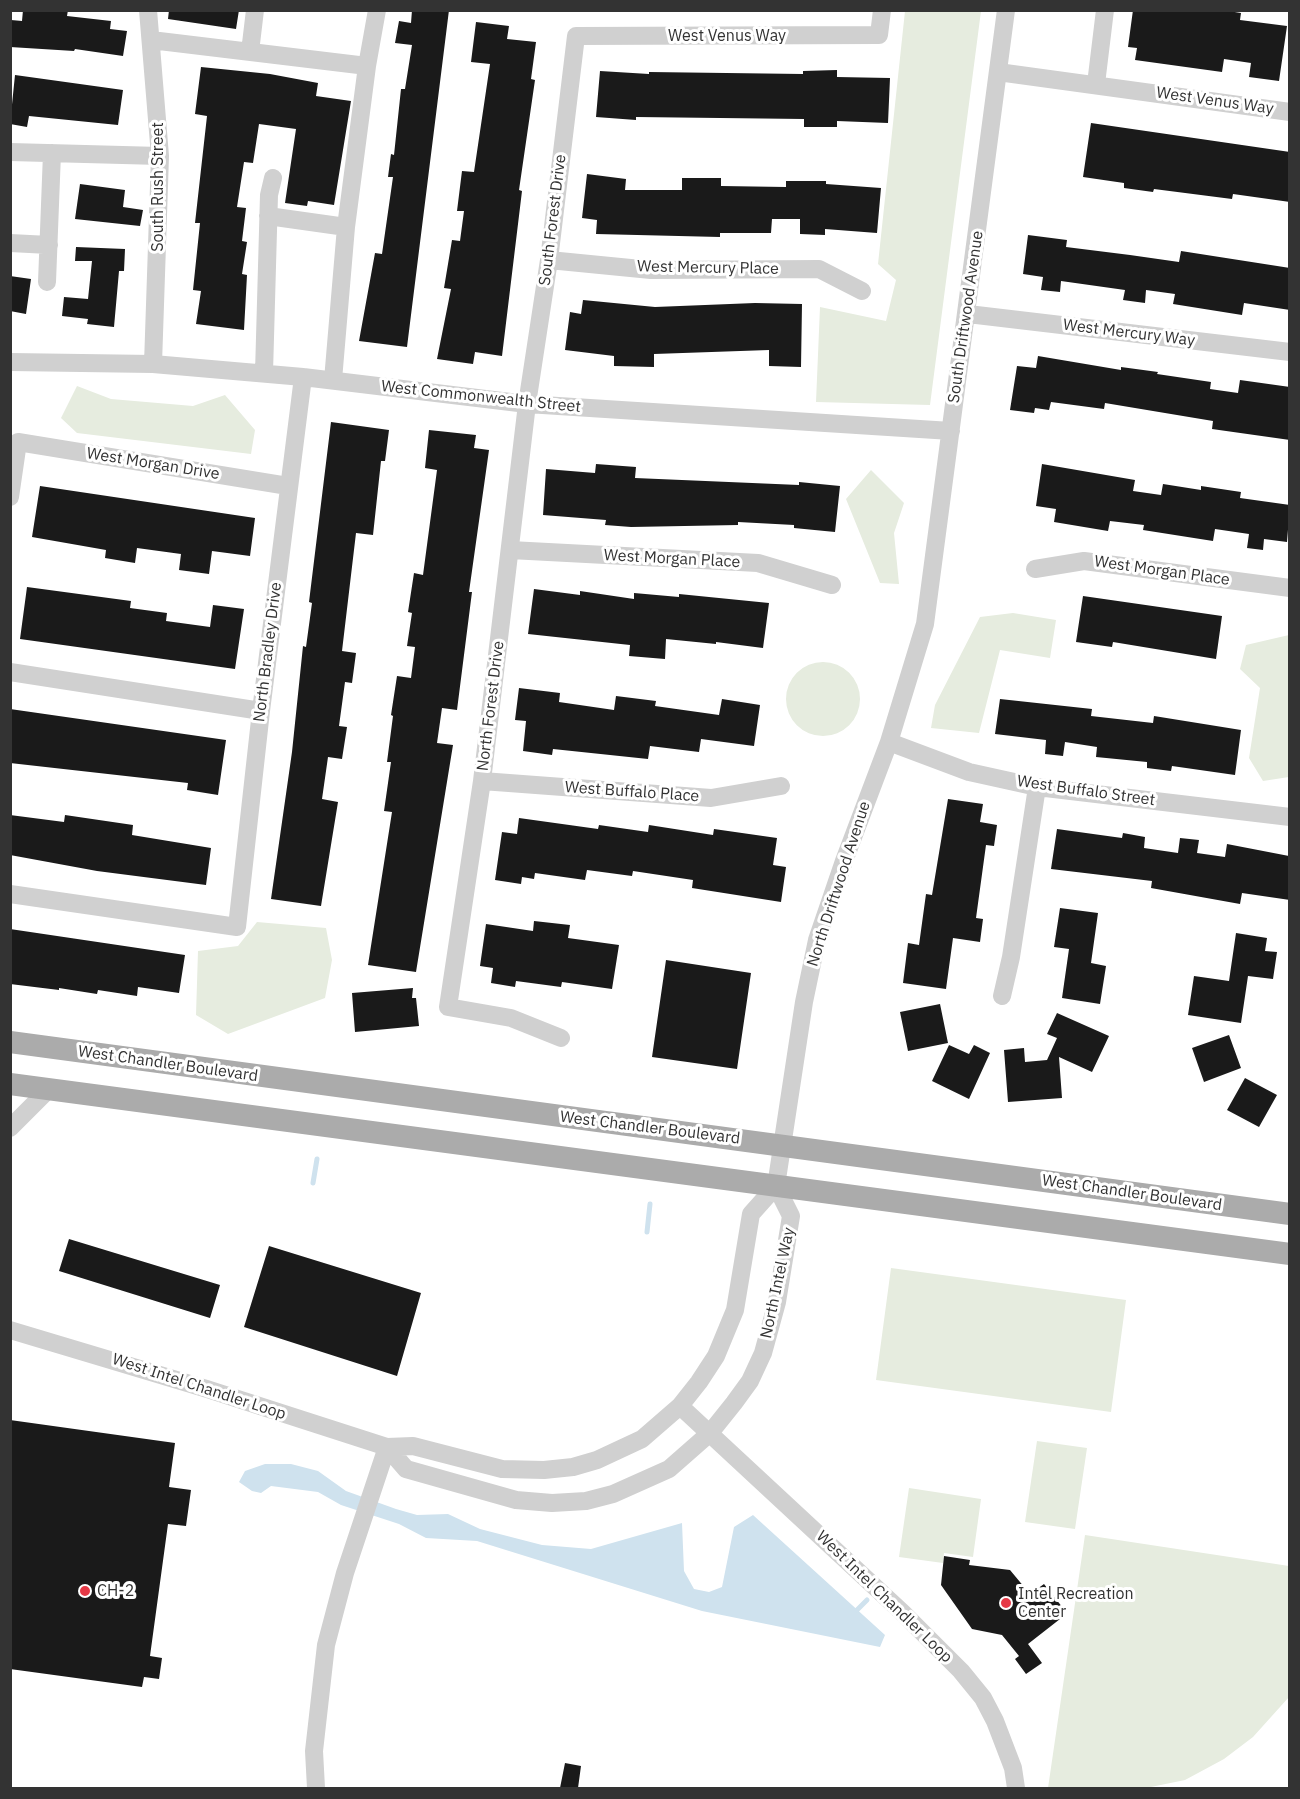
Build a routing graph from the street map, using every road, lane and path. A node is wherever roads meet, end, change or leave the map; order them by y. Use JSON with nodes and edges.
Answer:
{"nodes":[{"id":1,"x":148,"y":10,"type":"edge"},
{"id":2,"x":255,"y":10,"type":"edge"},
{"id":3,"x":377,"y":10,"type":"edge"},
{"id":4,"x":882,"y":10,"type":"edge"},
{"id":5,"x":1006,"y":10,"type":"edge"},
{"id":6,"x":1105,"y":10,"type":"edge"},
{"id":7,"x":576,"y":36,"type":"joint"},
{"id":8,"x":151,"y":40,"type":"junction"},
{"id":9,"x":250,"y":52,"type":"junction"},
{"id":10,"x":367,"y":66,"type":"junction"},
{"id":11,"x":998,"y":72,"type":"junction"},
{"id":12,"x":1096,"y":84,"type":"junction"},
{"id":13,"x":1290,"y":112,"type":"edge"},
{"id":14,"x":10,"y":152,"type":"edge"},
{"id":15,"x":52,"y":153,"type":"junction"},
{"id":16,"x":160,"y":156,"type":"junction"},
{"id":17,"x":273,"y":178,"type":"dead end"},
{"id":18,"x":268,"y":216,"type":"junction"},
{"id":19,"x":346,"y":227,"type":"junction"},
{"id":20,"x":10,"y":243,"type":"edge"},
{"id":21,"x":49,"y":245,"type":"junction"},
{"id":22,"x":549,"y":260,"type":"junction"},
{"id":23,"x":47,"y":282,"type":"dead end"},
{"id":24,"x":862,"y":291,"type":"dead end"},
{"id":25,"x":968,"y":314,"type":"junction"},
{"id":26,"x":1290,"y":352,"type":"edge"},
{"id":27,"x":10,"y":362,"type":"edge"},
{"id":28,"x":153,"y":364,"type":"junction"},
{"id":29,"x":264,"y":373,"type":"junction"},
{"id":30,"x":303,"y":377,"type":"junction"},
{"id":31,"x":333,"y":380,"type":"junction"},
{"id":32,"x":527,"y":404,"type":"junction"},
{"id":33,"x":951,"y":431,"type":"junction"},
{"id":34,"x":288,"y":486,"type":"junction"},
{"id":35,"x":10,"y":497,"type":"edge"},
{"id":36,"x":510,"y":550,"type":"junction"},
{"id":37,"x":1035,"y":569,"type":"dead end"},
{"id":38,"x":832,"y":585,"type":"dead end"},
{"id":39,"x":1290,"y":588,"type":"edge"},
{"id":40,"x":925,"y":624,"type":"joint"},
{"id":41,"x":10,"y":672,"type":"edge"},
{"id":42,"x":261,"y":711,"type":"junction"},
{"id":43,"x":889,"y":742,"type":"junction"},
{"id":44,"x":482,"y":781,"type":"junction"},
{"id":45,"x":781,"y":786,"type":"dead end"},
{"id":46,"x":1037,"y":787,"type":"junction"},
{"id":47,"x":1290,"y":817,"type":"edge"},
{"id":48,"x":10,"y":894,"type":"edge"},
{"id":49,"x":1002,"y":996,"type":"dead end"},
{"id":50,"x":561,"y":1038,"type":"dead end"},
{"id":51,"x":10,"y":1042,"type":"edge"},
{"id":52,"x":10,"y":1084,"type":"edge"},
{"id":53,"x":49,"y":1089,"type":"junction"},
{"id":54,"x":10,"y":1128,"type":"edge"},
{"id":55,"x":782,"y":1146,"type":"junction"},
{"id":56,"x":776,"y":1186,"type":"junction"},
{"id":57,"x":1290,"y":1214,"type":"edge"},
{"id":58,"x":1290,"y":1254,"type":"edge"},
{"id":59,"x":10,"y":1330,"type":"edge"},
{"id":60,"x":680,"y":1406,"type":"junction"},
{"id":61,"x":710,"y":1433,"type":"junction"},
{"id":62,"x":387,"y":1448,"type":"junction"},
{"id":63,"x":316,"y":1788,"type":"edge"},
{"id":64,"x":1017,"y":1788,"type":"edge"}],
"edges":[{"from":1,"to":8,"type":"street","name":"South Rush Street"},
{"from":2,"to":9,"type":"street"},
{"from":3,"to":10,"type":"street"},
{"from":4,"to":7,"type":"street","name":"West Venus Way"},
{"from":5,"to":11,"type":"street","name":"South Driftwood Avenue"},
{"from":6,"to":12,"type":"street"},
{"from":7,"to":22,"type":"street","name":"South Forest Drive"},
{"from":8,"to":9,"type":"street"},
{"from":8,"to":16,"type":"street","name":"South Rush Street"},
{"from":9,"to":10,"type":"street"},
{"from":10,"to":19,"type":"street"},
{"from":11,"to":12,"type":"street","name":"West Venus Way"},
{"from":11,"to":25,"type":"street","name":"South Driftwood Avenue"},
{"from":12,"to":13,"type":"street","name":"West Venus Way"},
{"from":14,"to":15,"type":"street"},
{"from":15,"to":16,"type":"street"},
{"from":15,"to":21,"type":"street"},
{"from":16,"to":28,"type":"street","name":"South Rush Street"},
{"from":17,"to":18,"type":"street"},
{"from":18,"to":19,"type":"street"},
{"from":18,"to":29,"type":"street"},
{"from":19,"to":31,"type":"street"},
{"from":20,"to":21,"type":"street"},
{"from":21,"to":23,"type":"street"},
{"from":22,"to":24,"type":"street","name":"West Mercury Place"},
{"from":22,"to":32,"type":"street","name":"South Forest Drive"},
{"from":25,"to":26,"type":"street","name":"West Mercury Way"},
{"from":25,"to":33,"type":"street","name":"South Driftwood Avenue"},
{"from":27,"to":28,"type":"street","name":"West Commonwealth Street"},
{"from":28,"to":29,"type":"street","name":"West Commonwealth Street"},
{"from":29,"to":30,"type":"street","name":"West Commonwealth Street"},
{"from":30,"to":31,"type":"street","name":"West Commonwealth Street"},
{"from":30,"to":34,"type":"street","name":"North Bradley Drive"},
{"from":31,"to":32,"type":"street","name":"West Commonwealth Street"},
{"from":32,"to":33,"type":"street","name":"West Commonwealth Street"},
{"from":32,"to":36,"type":"street","name":"North Forest Drive"},
{"from":33,"to":40,"type":"street","name":"South Driftwood Avenue"},
{"from":34,"to":35,"type":"street","name":"West Morgan Drive"},
{"from":34,"to":42,"type":"street","name":"North Bradley Drive"},
{"from":36,"to":38,"type":"street","name":"West Morgan Place"},
{"from":36,"to":44,"type":"street","name":"North Forest Drive"},
{"from":37,"to":39,"type":"street","name":"West Morgan Place"},
{"from":40,"to":43,"type":"street","name":"North Driftwood Avenue"},
{"from":41,"to":42,"type":"street"},
{"from":42,"to":48,"type":"street","name":"North Bradley Drive"},
{"from":43,"to":46,"type":"street","name":"West Buffalo Street"},
{"from":43,"to":55,"type":"street","name":"North Driftwood Avenue"},
{"from":44,"to":45,"type":"street","name":"West Buffalo Place"},
{"from":44,"to":50,"type":"street","name":"North Forest Drive"},
{"from":46,"to":47,"type":"street","name":"West Buffalo Street"},
{"from":46,"to":49,"type":"street"},
{"from":51,"to":55,"type":"main road","name":"West Chandler Boulevard"},
{"from":52,"to":53,"type":"main road"},
{"from":53,"to":54,"type":"street"},
{"from":53,"to":56,"type":"main road"},
{"from":55,"to":56,"type":"street","name":"North Driftwood Avenue"},
{"from":55,"to":57,"type":"main road","name":"West Chandler Boulevard"},
{"from":56,"to":58,"type":"main road"},
{"from":56,"to":60,"type":"street"},
{"from":56,"to":61,"type":"street","name":"North Intel Way"},
{"from":59,"to":62,"type":"street","name":"West Intel Chandler Loop"},
{"from":60,"to":61,"type":"street","name":"West Intel Chandler Loop"},
{"from":60,"to":62,"type":"street","name":"West Intel Chandler Loop"},
{"from":61,"to":62,"type":"street","name":"West Intel Chandler Loop"},
{"from":61,"to":64,"type":"street","name":"West Intel Chandler Loop"},
{"from":62,"to":63,"type":"street"}]}
